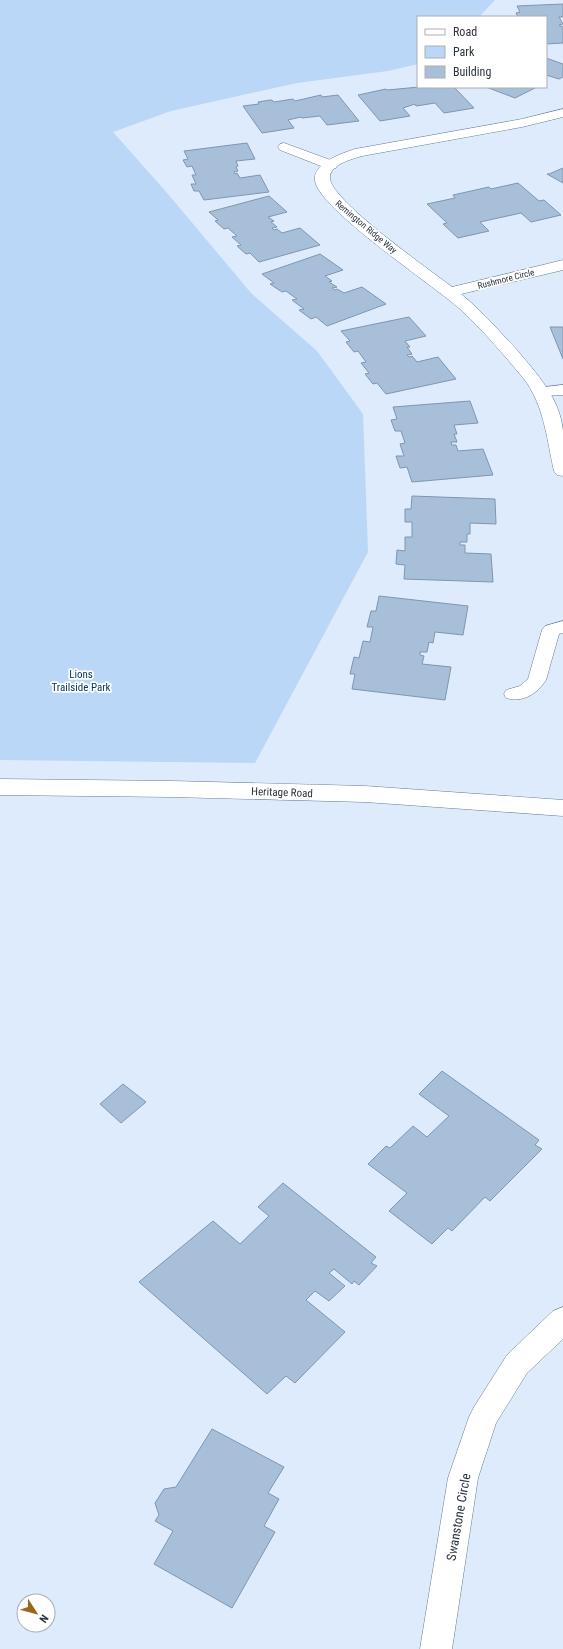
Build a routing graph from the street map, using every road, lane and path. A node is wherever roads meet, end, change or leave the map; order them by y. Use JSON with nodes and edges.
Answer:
{"nodes":[{"id":1,"x":563,"y":113,"type":"edge"},
{"id":2,"x":284,"y":147,"type":"dead end"},
{"id":3,"x":331,"y":165,"type":"junction"},
{"id":4,"x":563,"y":265,"type":"edge"},
{"id":5,"x":450,"y":292,"type":"junction"},
{"id":6,"x":563,"y":390,"type":"edge"},
{"id":7,"x":541,"y":391,"type":"junction"},
{"id":8,"x":563,"y":471,"type":"edge"},
{"id":9,"x":563,"y":627,"type":"edge"},
{"id":10,"x":514,"y":694,"type":"dead end"},
{"id":11,"x":0,"y":787,"type":"edge"},
{"id":12,"x":563,"y":808,"type":"edge"},
{"id":13,"x":563,"y":1320,"type":"edge"},
{"id":14,"x":436,"y":1649,"type":"edge"}],
"edges":[{"from":1,"to":3,"type":"street"},
{"from":2,"to":3,"type":"lane"},
{"from":3,"to":5,"type":"street","name":"Remington Ridge Way"},
{"from":4,"to":5,"type":"street","name":"Rushmore Circle"},
{"from":5,"to":7,"type":"street","name":"Remington Ridge Way"},
{"from":6,"to":7,"type":"lane"},
{"from":7,"to":8,"type":"street","name":"Remington Ridge Way"},
{"from":9,"to":10,"type":"lane"},
{"from":11,"to":12,"type":"street","name":"Heritage Road"},
{"from":13,"to":14,"type":"street","name":"Swanstone Circle"}]}
